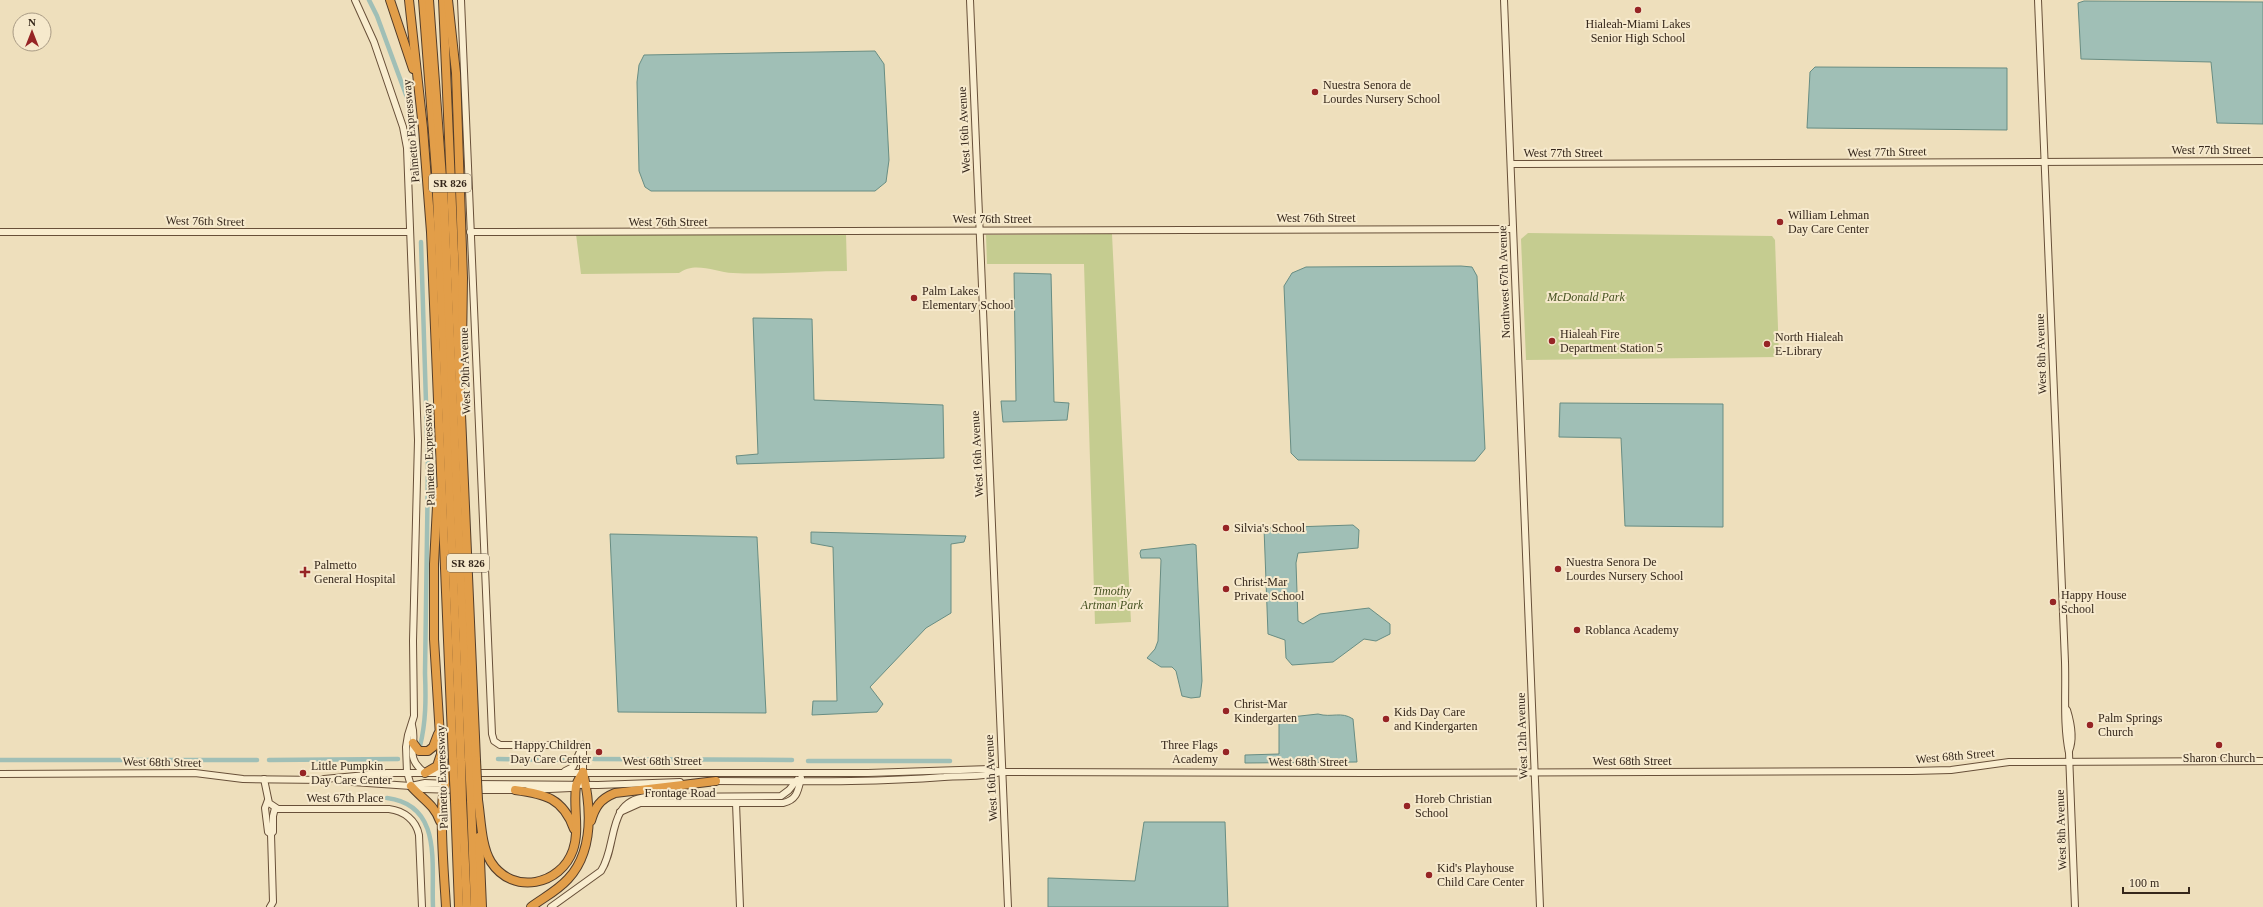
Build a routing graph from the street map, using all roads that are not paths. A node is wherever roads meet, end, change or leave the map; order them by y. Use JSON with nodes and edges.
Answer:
{"nodes":[{"id":1,"x":355,"y":0,"type":"edge"},
{"id":2,"x":390,"y":0,"type":"edge"},
{"id":3,"x":409,"y":0,"type":"edge"},
{"id":4,"x":414,"y":0,"type":"edge"},
{"id":5,"x":423,"y":0,"type":"edge"},
{"id":6,"x":429,"y":0,"type":"edge"},
{"id":7,"x":443,"y":0,"type":"edge"},
{"id":8,"x":448,"y":0,"type":"edge"},
{"id":9,"x":461,"y":0,"type":"edge"},
{"id":10,"x":970,"y":0,"type":"edge"},
{"id":11,"x":1504,"y":0,"type":"edge"},
{"id":12,"x":2038,"y":0,"type":"edge"},
{"id":13,"x":419,"y":89,"type":"junction"},
{"id":14,"x":2044,"y":161,"type":"junction"},
{"id":15,"x":2263,"y":161,"type":"edge"},
{"id":16,"x":1511,"y":164,"type":"junction"},
{"id":17,"x":436,"y":195,"type":"junction"},
{"id":18,"x":1513,"y":229,"type":"junction"},
{"id":19,"x":979,"y":230,"type":"junction"},
{"id":20,"x":0,"y":232,"type":"edge"},
{"id":21,"x":410,"y":232,"type":"junction"},
{"id":22,"x":470,"y":232,"type":"junction"},
{"id":23,"x":459,"y":366,"type":"junction"},
{"id":24,"x":442,"y":477,"type":"junction"},
{"id":25,"x":1526,"y":563,"type":"joint"},
{"id":26,"x":412,"y":725,"type":"junction"},
{"id":27,"x":440,"y":729,"type":"junction"},
{"id":28,"x":413,"y":743,"type":"junction"},
{"id":29,"x":583,"y":746,"type":"junction"},
{"id":30,"x":441,"y":753,"type":"junction"},
{"id":31,"x":457,"y":760,"type":"junction"},
{"id":32,"x":473,"y":760,"type":"junction"},
{"id":33,"x":2263,"y":761,"type":"edge"},
{"id":34,"x":2069,"y":762,"type":"junction"},
{"id":35,"x":407,"y":772,"type":"junction"},
{"id":36,"x":562,"y":772,"type":"junction"},
{"id":37,"x":583,"y":772,"type":"junction"},
{"id":38,"x":1001,"y":772,"type":"junction"},
{"id":39,"x":1535,"y":772,"type":"junction"},
{"id":40,"x":425,"y":773,"type":"junction"},
{"id":41,"x":445,"y":773,"type":"junction"},
{"id":42,"x":467,"y":773,"type":"junction"},
{"id":43,"x":802,"y":773,"type":"junction"},
{"id":44,"x":0,"y":774,"type":"edge"},
{"id":45,"x":264,"y":779,"type":"junction"},
{"id":46,"x":324,"y":780,"type":"junction"},
{"id":47,"x":716,"y":781,"type":"junction"},
{"id":48,"x":798,"y":781,"type":"junction"},
{"id":49,"x":779,"y":782,"type":"junction"},
{"id":50,"x":448,"y":785,"type":"junction"},
{"id":51,"x":576,"y":785,"type":"junction"},
{"id":52,"x":586,"y":785,"type":"junction"},
{"id":53,"x":411,"y":786,"type":"junction"},
{"id":54,"x":515,"y":790,"type":"junction"},
{"id":55,"x":784,"y":795,"type":"junction"},
{"id":56,"x":746,"y":797,"type":"junction"},
{"id":57,"x":268,"y":800,"type":"junction"},
{"id":58,"x":459,"y":800,"type":"junction"},
{"id":59,"x":474,"y":800,"type":"junction"},
{"id":60,"x":736,"y":803,"type":"junction"},
{"id":61,"x":275,"y":808,"type":"junction"},
{"id":62,"x":620,"y":812,"type":"junction"},
{"id":63,"x":443,"y":827,"type":"junction"},
{"id":64,"x":588,"y":832,"type":"junction"},
{"id":65,"x":576,"y":833,"type":"junction"},
{"id":66,"x":271,"y":834,"type":"junction"},
{"id":67,"x":273,"y":905,"type":"edge"},
{"id":68,"x":422,"y":907,"type":"edge"},
{"id":69,"x":446,"y":907,"type":"edge"},
{"id":70,"x":459,"y":907,"type":"edge"},
{"id":71,"x":466,"y":907,"type":"edge"},
{"id":72,"x":476,"y":907,"type":"edge"},
{"id":73,"x":482,"y":907,"type":"edge"},
{"id":74,"x":531,"y":907,"type":"edge"},
{"id":75,"x":551,"y":907,"type":"edge"},
{"id":76,"x":740,"y":907,"type":"edge"},
{"id":77,"x":1008,"y":907,"type":"edge"},
{"id":78,"x":1540,"y":907,"type":"edge"},
{"id":79,"x":2075,"y":907,"type":"edge"}],
"edges":[{"from":1,"to":21,"type":"street"},
{"from":2,"to":13,"type":"highway"},
{"from":3,"to":13,"type":"highway","name":"Palmetto Expressway","number":"SR 826"},
{"from":4,"to":17,"type":"highway"},
{"from":5,"to":17,"type":"highway"},
{"from":6,"to":32,"type":"highway"},
{"from":7,"to":23,"type":"highway","number":"SR 826"},
{"from":8,"to":23,"type":"highway"},
{"from":9,"to":22,"type":"street","name":"West 20th Avenue"},
{"from":10,"to":19,"type":"street","name":"West 16th Avenue"},
{"from":11,"to":16,"type":"street","name":"Northwest 67th Avenue"},
{"from":12,"to":14,"type":"street","name":"West 8th Avenue"},
{"from":13,"to":24,"type":"highway","name":"Palmetto Expressway","number":"SR 826"},
{"from":14,"to":15,"type":"street","name":"West 77th Street"},
{"from":14,"to":16,"type":"street","name":"West 77th Street"},
{"from":14,"to":34,"type":"street","name":"West 8th Avenue"},
{"from":16,"to":18,"type":"street","name":"Northwest 67th Avenue"},
{"from":17,"to":31,"type":"highway"},
{"from":18,"to":19,"type":"street","name":"West 76th Street"},
{"from":18,"to":25,"type":"street","name":"Northwest 67th Avenue"},
{"from":19,"to":22,"type":"street","name":"West 76th Street"},
{"from":19,"to":38,"type":"street","name":"West 16th Avenue"},
{"from":20,"to":21,"type":"street","name":"West 76th Street"},
{"from":21,"to":26,"type":"street"},
{"from":22,"to":29,"type":"street","name":"West 20th Avenue"},
{"from":23,"to":32,"type":"highway","number":"SR 826"},
{"from":24,"to":27,"type":"highway"},
{"from":24,"to":31,"type":"highway","name":"Palmetto Expressway","number":"SR 826"},
{"from":25,"to":39,"type":"street","name":"West 12th Avenue"},
{"from":26,"to":28,"type":"street"},
{"from":26,"to":35,"type":"street"},
{"from":27,"to":28,"type":"highway"},
{"from":27,"to":30,"type":"highway"},
{"from":28,"to":40,"type":"street"},
{"from":29,"to":36,"type":"street"},
{"from":29,"to":37,"type":"street"},
{"from":30,"to":40,"type":"highway"},
{"from":30,"to":41,"type":"highway"},
{"from":31,"to":58,"type":"highway","name":"Palmetto Expressway","number":"SR 826","bridge":true},
{"from":32,"to":59,"type":"highway","number":"SR 826","bridge":true},
{"from":33,"to":34,"type":"street","name":"West 68th Street"},
{"from":34,"to":39,"type":"street","name":"West 68th Street"},
{"from":34,"to":79,"type":"street","name":"West 8th Avenue"},
{"from":35,"to":40,"type":"street","name":"West 68th Street"},
{"from":35,"to":46,"type":"street","name":"West 68th Street"},
{"from":35,"to":53,"type":"street"},
{"from":36,"to":37,"type":"street","name":"West 68th Street"},
{"from":36,"to":42,"type":"street","name":"West 68th Street"},
{"from":37,"to":43,"type":"street","name":"West 68th Street"},
{"from":37,"to":51,"type":"highway"},
{"from":37,"to":52,"type":"highway"},
{"from":38,"to":39,"type":"street","name":"West 68th Street"},
{"from":38,"to":43,"type":"street","name":"West 68th Street"},
{"from":38,"to":48,"type":"street","name":"West 68th Street"},
{"from":38,"to":77,"type":"street","name":"West 16th Avenue"},
{"from":39,"to":78,"type":"street","name":"West 12th Avenue"},
{"from":40,"to":41,"type":"street","name":"West 68th Street"},
{"from":41,"to":42,"type":"street","name":"West 68th Street"},
{"from":41,"to":50,"type":"highway"},
{"from":42,"to":50,"type":"highway"},
{"from":43,"to":48,"type":"street"},
{"from":44,"to":45,"type":"street","name":"West 68th Street"},
{"from":45,"to":46,"type":"street","name":"West 68th Street"},
{"from":45,"to":57,"type":"street"},
{"from":46,"to":53,"type":"street","name":"West 68th Street"},
{"from":47,"to":49,"type":"street","name":"West 68th Street"},
{"from":47,"to":52,"type":"street","name":"West 68th Street"},
{"from":47,"to":64,"type":"highway"},
{"from":48,"to":49,"type":"street","name":"West 68th Street"},
{"from":48,"to":55,"type":"street"},
{"from":48,"to":60,"type":"street","name":"Frontage Road"},
{"from":49,"to":55,"type":"street"},
{"from":50,"to":51,"type":"street","name":"West 68th Street"},
{"from":50,"to":53,"type":"street","name":"West 68th Street"},
{"from":50,"to":54,"type":"street","name":"West 68th Street"},
{"from":50,"to":63,"type":"highway"},
{"from":51,"to":52,"type":"street","name":"West 68th Street"},
{"from":51,"to":54,"type":"street","name":"West 68th Street"},
{"from":51,"to":65,"type":"highway"},
{"from":52,"to":64,"type":"highway"},
{"from":53,"to":63,"type":"highway"},
{"from":54,"to":65,"type":"highway"},
{"from":55,"to":56,"type":"street","name":"Frontage Road"},
{"from":56,"to":60,"type":"street"},
{"from":56,"to":62,"type":"street","name":"Frontage Road"},
{"from":57,"to":61,"type":"street"},
{"from":57,"to":66,"type":"street"},
{"from":58,"to":70,"type":"highway","name":"Palmetto Expressway","number":"SR 826"},
{"from":58,"to":71,"type":"highway"},
{"from":59,"to":65,"type":"highway"},
{"from":59,"to":72,"type":"highway"},
{"from":59,"to":73,"type":"highway","number":"SR 826"},
{"from":60,"to":62,"type":"street","name":"Frontage Road"},
{"from":60,"to":76,"type":"street"},
{"from":61,"to":66,"type":"street"},
{"from":61,"to":68,"type":"street","name":"West 67th Place"},
{"from":62,"to":75,"type":"street"},
{"from":63,"to":69,"type":"highway"},
{"from":64,"to":74,"type":"highway"},
{"from":66,"to":67,"type":"street"}]}
